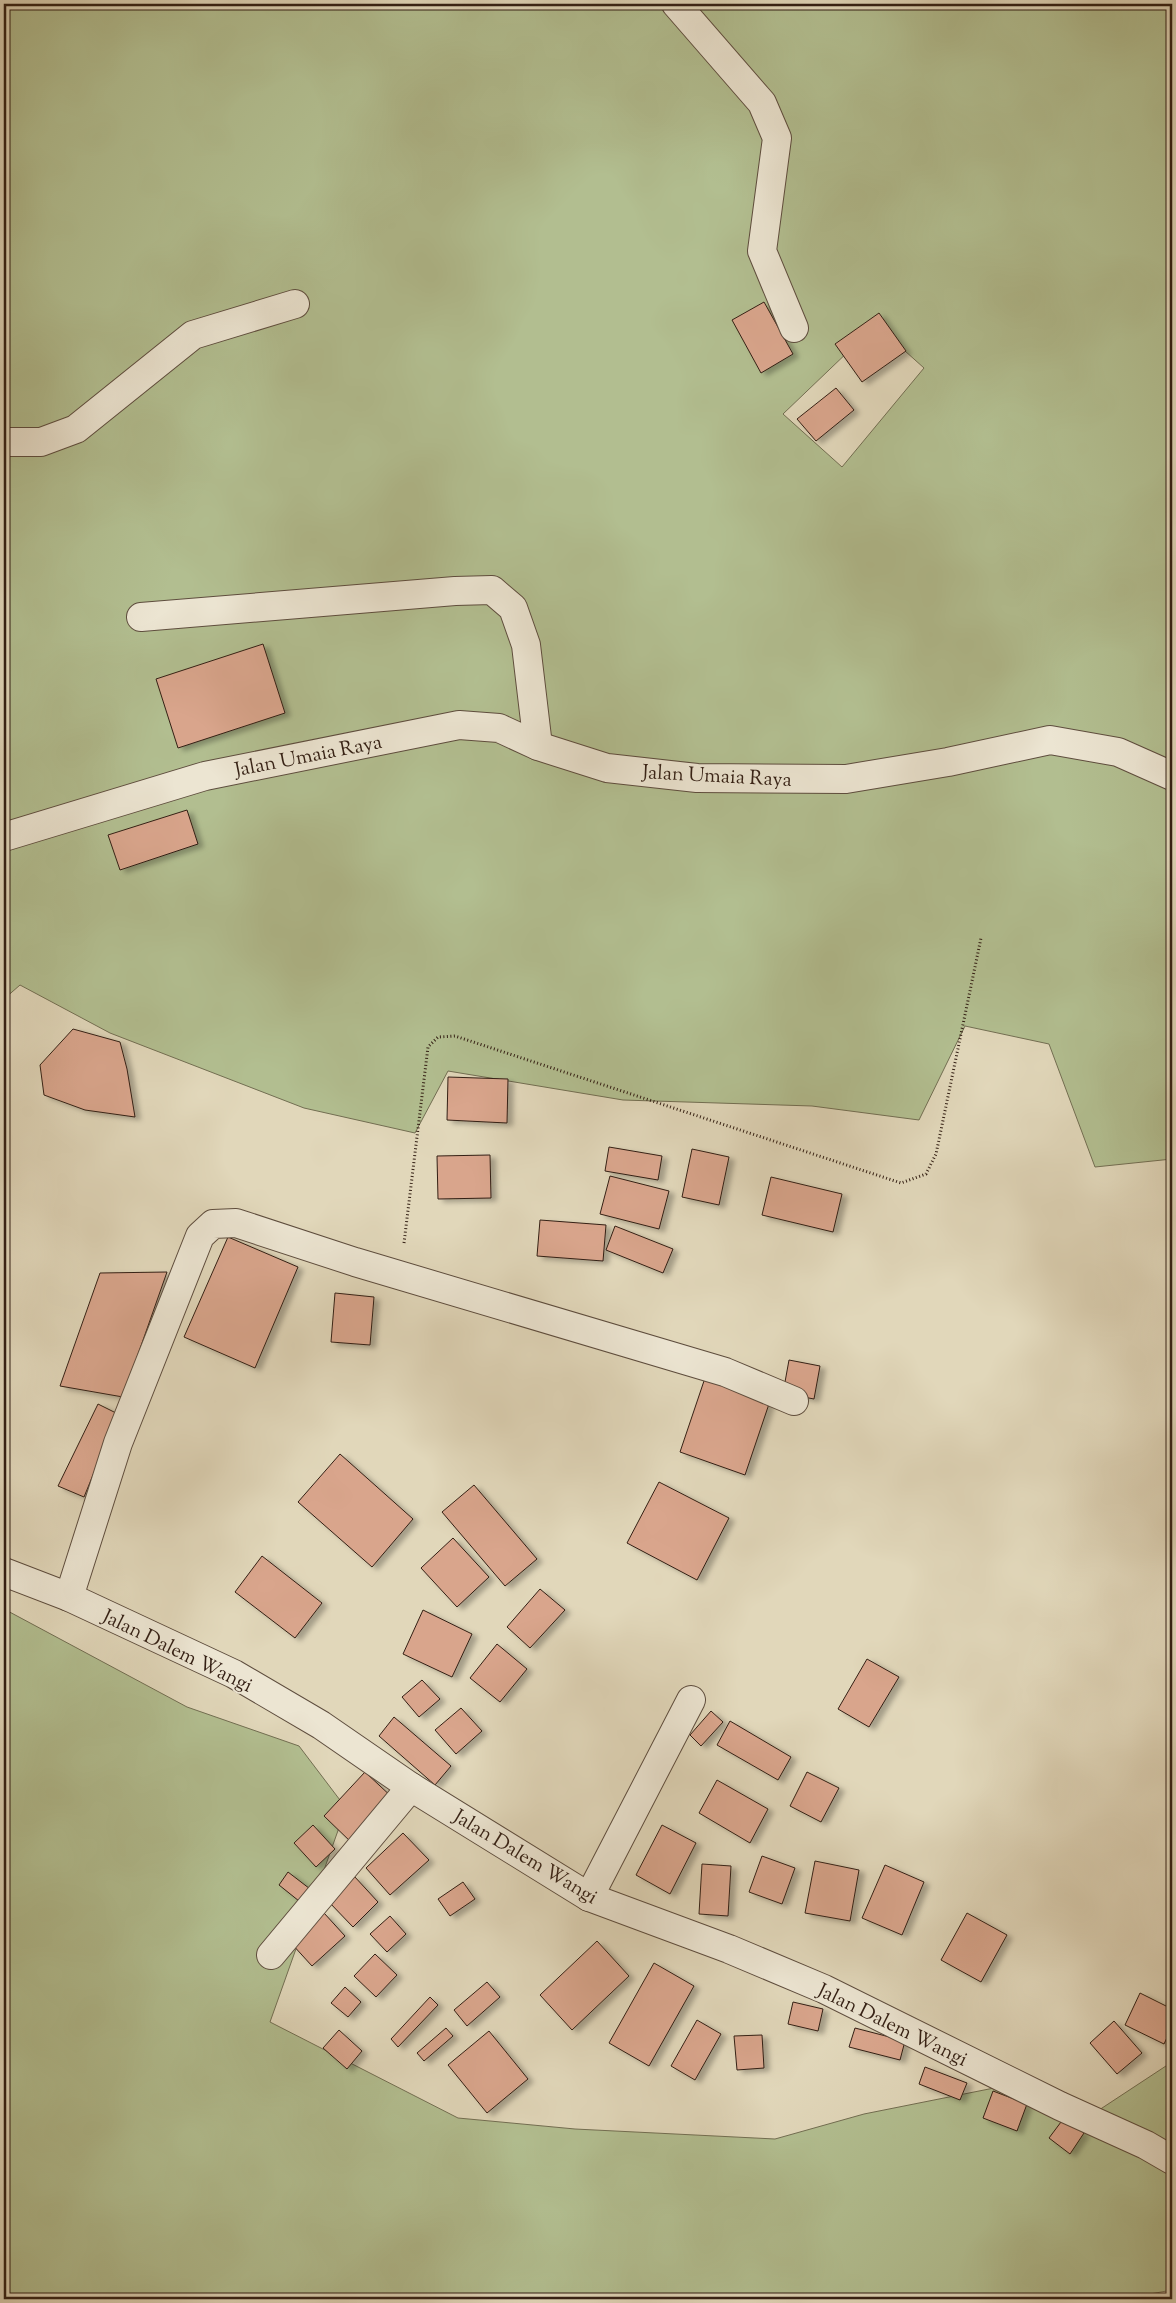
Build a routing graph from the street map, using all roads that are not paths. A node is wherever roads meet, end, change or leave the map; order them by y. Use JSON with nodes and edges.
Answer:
{"nodes":[{"id":1,"x":676,"y":4,"type":"edge"},
{"id":2,"x":295,"y":304,"type":"dead end"},
{"id":3,"x":794,"y":328,"type":"dead end"},
{"id":4,"x":4,"y":442,"type":"edge"},
{"id":5,"x":141,"y":617,"type":"dead end"},
{"id":6,"x":538,"y":746,"type":"junction"},
{"id":7,"x":1172,"y":776,"type":"edge"},
{"id":8,"x":4,"y":837,"type":"edge"},
{"id":9,"x":794,"y":1401,"type":"dead end"},
{"id":10,"x":4,"y":1572,"type":"edge"},
{"id":11,"x":69,"y":1597,"type":"junction"},
{"id":12,"x":691,"y":1700,"type":"dead end"},
{"id":13,"x":410,"y":1787,"type":"junction"},
{"id":14,"x":588,"y":1897,"type":"junction"},
{"id":15,"x":271,"y":1955,"type":"dead end"},
{"id":16,"x":1172,"y":2160,"type":"edge"}],
"edges":[{"from":1,"to":3,"type":"street"},
{"from":2,"to":4,"type":"street"},
{"from":5,"to":6,"type":"street"},
{"from":6,"to":7,"type":"street","name":"Jalan Umaia Raya"},
{"from":6,"to":8,"type":"street","name":"Jalan Umaia Raya"},
{"from":9,"to":11,"type":"street"},
{"from":10,"to":11,"type":"street","name":"Jalan Dalem Wangi"},
{"from":11,"to":13,"type":"street","name":"Jalan Dalem Wangi"},
{"from":12,"to":14,"type":"street"},
{"from":13,"to":14,"type":"street","name":"Jalan Dalem Wangi"},
{"from":13,"to":15,"type":"street"},
{"from":14,"to":16,"type":"street","name":"Jalan Dalem Wangi"}]}
